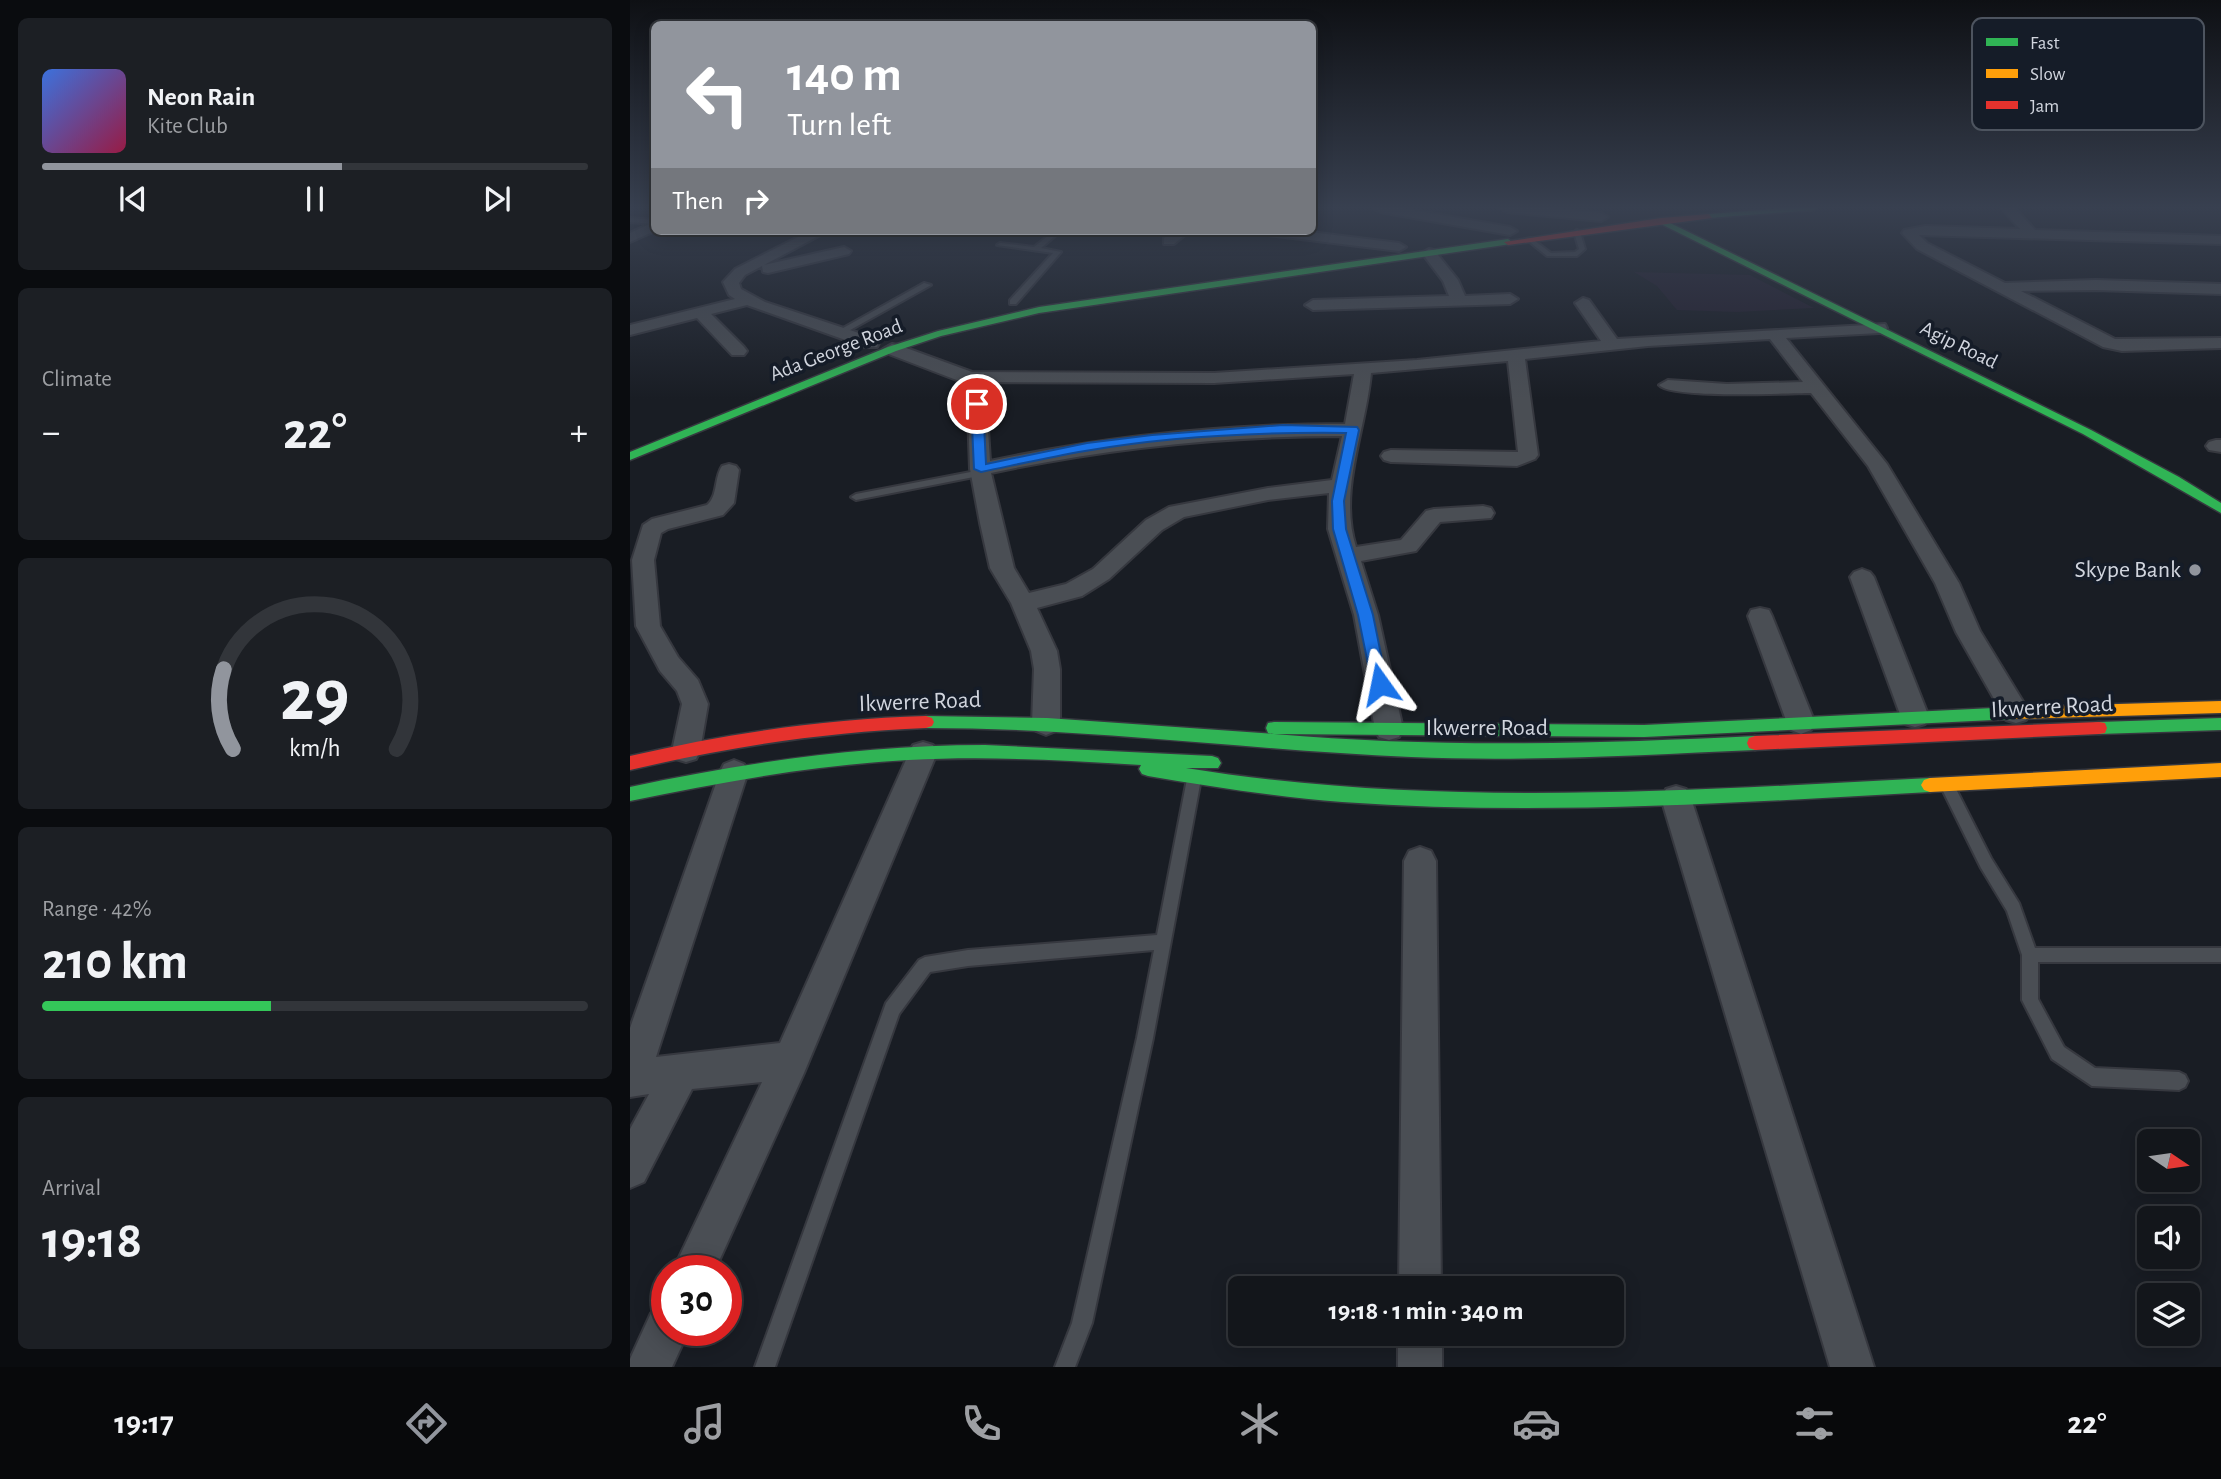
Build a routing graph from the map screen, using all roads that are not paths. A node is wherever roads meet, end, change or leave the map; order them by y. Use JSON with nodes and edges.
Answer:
{"nodes":[{"id":1,"x":744,"y":272,"type":"edge"},
{"id":2,"x":758,"y":272,"type":"edge"},
{"id":3,"x":1040,"y":272,"type":"edge"},
{"id":4,"x":1225,"y":272,"type":"edge"},
{"id":5,"x":1301,"y":272,"type":"edge"},
{"id":6,"x":1444,"y":272,"type":"edge"},
{"id":7,"x":1772,"y":272,"type":"edge"},
{"id":8,"x":1781,"y":272,"type":"edge"},
{"id":9,"x":1973,"y":272,"type":"edge"},
{"id":10,"x":736,"y":277,"type":"junction"},
{"id":11,"x":927,"y":285,"type":"dead end"},
{"id":12,"x":2003,"y":287,"type":"junction"},
{"id":13,"x":2221,"y":289,"type":"edge"},
{"id":14,"x":1510,"y":299,"type":"dead end"},
{"id":15,"x":750,"y":300,"type":"junction"},
{"id":16,"x":1459,"y":300,"type":"junction"},
{"id":17,"x":1013,"y":302,"type":"junction"},
{"id":18,"x":1583,"y":303,"type":"dead end"},
{"id":19,"x":1313,"y":305,"type":"dead end"},
{"id":20,"x":701,"y":312,"type":"junction"},
{"id":21,"x":1879,"y":328,"type":"junction"},
{"id":22,"x":630,"y":330,"type":"edge"},
{"id":23,"x":840,"y":332,"type":"junction"},
{"id":24,"x":1775,"y":335,"type":"junction"},
{"id":25,"x":1611,"y":343,"type":"junction"},
{"id":26,"x":2221,"y":343,"type":"edge"},
{"id":27,"x":881,"y":346,"type":"junction"},
{"id":28,"x":738,"y":351,"type":"dead end"},
{"id":29,"x":1516,"y":353,"type":"junction"},
{"id":30,"x":1363,"y":369,"type":"junction"},
{"id":31,"x":970,"y":377,"type":"junction"},
{"id":32,"x":1668,"y":385,"type":"dead end"},
{"id":33,"x":1817,"y":387,"type":"junction"},
{"id":34,"x":1353,"y":430,"type":"junction"},
{"id":35,"x":630,"y":441,"type":"edge"},
{"id":36,"x":630,"y":456,"type":"edge"},
{"id":37,"x":1391,"y":456,"type":"dead end"},
{"id":38,"x":729,"y":470,"type":"dead end"},
{"id":39,"x":981,"y":471,"type":"junction"},
{"id":40,"x":1341,"y":485,"type":"junction"},
{"id":41,"x":2221,"y":495,"type":"edge"},
{"id":42,"x":856,"y":497,"type":"dead end"},
{"id":43,"x":2221,"y":509,"type":"edge"},
{"id":44,"x":1483,"y":513,"type":"dead end"},
{"id":45,"x":1348,"y":556,"type":"junction"},
{"id":46,"x":636,"y":562,"type":"edge"},
{"id":47,"x":1863,"y":577,"type":"dead end"},
{"id":48,"x":1023,"y":603,"type":"junction"},
{"id":49,"x":1760,"y":616,"type":"dead end"},
{"id":50,"x":2221,"y":707,"type":"edge"},
{"id":51,"x":2016,"y":713,"type":"junction"},
{"id":52,"x":1915,"y":717,"type":"junction"},
{"id":53,"x":1801,"y":723,"type":"junction"},
{"id":54,"x":1046,"y":724,"type":"junction"},
{"id":55,"x":2221,"y":724,"type":"edge"},
{"id":56,"x":1389,"y":729,"type":"junction"},
{"id":57,"x":1171,"y":734,"type":"junction"},
{"id":58,"x":686,"y":751,"type":"junction"},
{"id":59,"x":923,"y":752,"type":"junction"},
{"id":60,"x":1096,"y":756,"type":"junction"},
{"id":61,"x":630,"y":763,"type":"edge"},
{"id":62,"x":1233,"y":764,"type":"dead end"},
{"id":63,"x":2221,"y":770,"type":"edge"},
{"id":64,"x":734,"y":772,"type":"junction"},
{"id":65,"x":1194,"y":778,"type":"junction"},
{"id":66,"x":1946,"y":784,"type":"junction"},
{"id":67,"x":630,"y":794,"type":"edge"},
{"id":68,"x":1676,"y":798,"type":"junction"},
{"id":69,"x":1420,"y":861,"type":"dead end"},
{"id":70,"x":1163,"y":942,"type":"junction"},
{"id":71,"x":2030,"y":955,"type":"junction"},
{"id":72,"x":2221,"y":955,"type":"edge"},
{"id":73,"x":791,"y":1060,"type":"junction"},
{"id":74,"x":682,"y":1071,"type":"junction"},
{"id":75,"x":631,"y":1078,"type":"edge"},
{"id":76,"x":2179,"y":1081,"type":"dead end"},
{"id":77,"x":630,"y":1168,"type":"edge"},
{"id":78,"x":701,"y":1255,"type":"edge"},
{"id":79,"x":1420,"y":1276,"type":"edge"},
{"id":80,"x":659,"y":1346,"type":"edge"},
{"id":81,"x":1420,"y":1346,"type":"edge"},
{"id":82,"x":649,"y":1367,"type":"edge"},
{"id":83,"x":765,"y":1367,"type":"edge"},
{"id":84,"x":1065,"y":1367,"type":"edge"},
{"id":85,"x":1420,"y":1367,"type":"edge"},
{"id":86,"x":1852,"y":1367,"type":"edge"}],
"edges":[{"from":1,"to":10,"type":"street"},
{"from":2,"to":10,"type":"street"},
{"from":3,"to":17,"type":"lane"},
{"from":4,"to":17,"type":"main road","name":"Ada George Road"},
{"from":5,"to":27,"type":"main road","name":"Ada George Road"},
{"from":6,"to":16,"type":"street"},
{"from":7,"to":21,"type":"main road","name":"Agip Road"},
{"from":8,"to":41,"type":"main road","name":"Agip Road"},
{"from":9,"to":12,"type":"street"},
{"from":10,"to":15,"type":"street"},
{"from":11,"to":23,"type":"lane"},
{"from":12,"to":13,"type":"street"},
{"from":12,"to":26,"type":"street"},
{"from":14,"to":16,"type":"street"},
{"from":15,"to":20,"type":"street"},
{"from":15,"to":23,"type":"street"},
{"from":16,"to":19,"type":"street"},
{"from":17,"to":27,"type":"main road","name":"Ada George Road"},
{"from":18,"to":25,"type":"street"},
{"from":20,"to":22,"type":"street"},
{"from":20,"to":28,"type":"street"},
{"from":21,"to":24,"type":"street"},
{"from":21,"to":43,"type":"main road","name":"Agip Road"},
{"from":23,"to":27,"type":"street"},
{"from":24,"to":25,"type":"street"},
{"from":24,"to":33,"type":"street"},
{"from":25,"to":29,"type":"street"},
{"from":27,"to":31,"type":"street"},
{"from":27,"to":35,"type":"main road","name":"Ada George Road"},
{"from":27,"to":36,"type":"main road","name":"Ada George Road"},
{"from":29,"to":30,"type":"street"},
{"from":29,"to":37,"type":"street"},
{"from":30,"to":31,"type":"street"},
{"from":30,"to":34,"type":"street"},
{"from":31,"to":39,"type":"street"},
{"from":32,"to":33,"type":"street"},
{"from":33,"to":51,"type":"street"},
{"from":34,"to":39,"type":"street"},
{"from":34,"to":40,"type":"street"},
{"from":38,"to":46,"type":"street"},
{"from":39,"to":42,"type":"lane"},
{"from":39,"to":48,"type":"street"},
{"from":40,"to":45,"type":"street"},
{"from":40,"to":48,"type":"street"},
{"from":44,"to":45,"type":"street"},
{"from":45,"to":56,"type":"street"},
{"from":46,"to":58,"type":"street"},
{"from":47,"to":52,"type":"street"},
{"from":48,"to":54,"type":"street"},
{"from":49,"to":53,"type":"street"},
{"from":50,"to":51,"type":"main road"},
{"from":51,"to":52,"type":"main road"},
{"from":52,"to":53,"type":"main road"},
{"from":53,"to":56,"type":"main road"},
{"from":54,"to":57,"type":"main road","name":"Ikwerre Road"},
{"from":54,"to":58,"type":"main road","name":"Ikwerre Road"},
{"from":55,"to":57,"type":"main road","name":"Ikwerre Road"},
{"from":56,"to":57,"type":"main road"},
{"from":58,"to":61,"type":"main road","name":"Ikwerre Road"},
{"from":59,"to":60,"type":"main road","name":"Ikwerre Road"},
{"from":59,"to":64,"type":"main road","name":"Ikwerre Road"},
{"from":59,"to":73,"type":"street"},
{"from":60,"to":62,"type":"main road","name":"Ikwerre Road"},
{"from":60,"to":65,"type":"main road"},
{"from":63,"to":66,"type":"main road"},
{"from":64,"to":67,"type":"main road","name":"Ikwerre Road"},
{"from":64,"to":75,"type":"street"},
{"from":65,"to":68,"type":"main road"},
{"from":65,"to":70,"type":"lane"},
{"from":66,"to":68,"type":"main road"},
{"from":66,"to":71,"type":"lane"},
{"from":68,"to":86,"type":"street"},
{"from":69,"to":79,"type":"street"},
{"from":70,"to":83,"type":"lane"},
{"from":70,"to":84,"type":"lane"},
{"from":71,"to":72,"type":"lane"},
{"from":71,"to":76,"type":"lane"},
{"from":73,"to":74,"type":"street"},
{"from":73,"to":78,"type":"street"},
{"from":74,"to":75,"type":"street"},
{"from":74,"to":77,"type":"street"},
{"from":80,"to":82,"type":"street"},
{"from":81,"to":85,"type":"street"}]}
